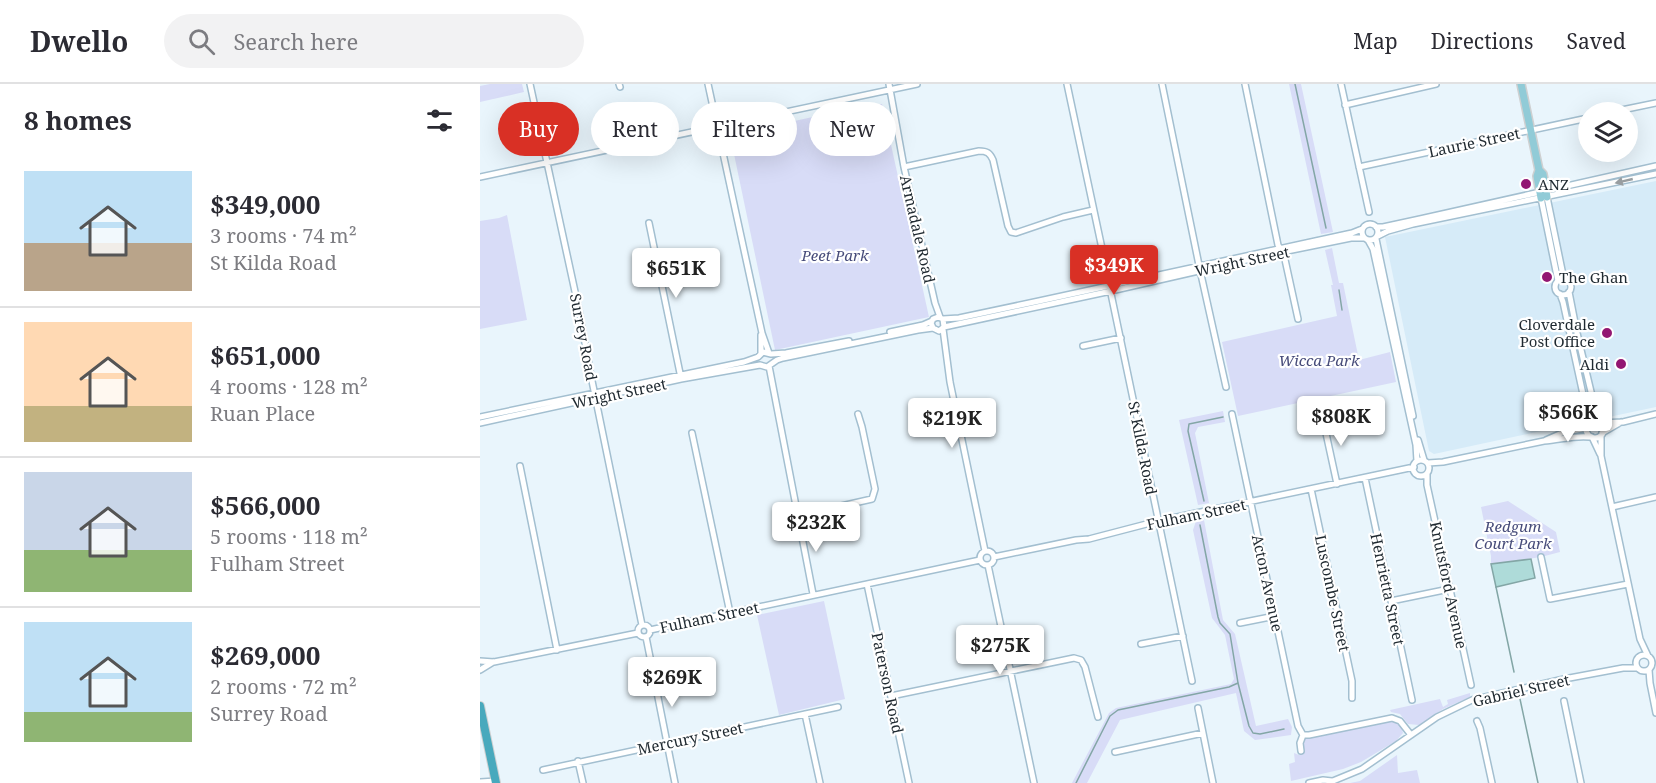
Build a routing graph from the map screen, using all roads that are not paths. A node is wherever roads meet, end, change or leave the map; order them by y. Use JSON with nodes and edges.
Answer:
{"nodes":[{"id":1,"x":530,"y":84,"type":"edge"},
{"id":2,"x":708,"y":84,"type":"edge"},
{"id":3,"x":917,"y":84,"type":"edge"},
{"id":4,"x":1067,"y":84,"type":"edge"},
{"id":5,"x":1162,"y":84,"type":"edge"},
{"id":6,"x":1245,"y":84,"type":"edge"},
{"id":7,"x":1341,"y":84,"type":"edge"},
{"id":8,"x":1437,"y":84,"type":"edge"},
{"id":9,"x":1521,"y":84,"type":"edge"},
{"id":10,"x":890,"y":87,"type":"edge"},
{"id":11,"x":712,"y":102,"type":"edge"},
{"id":12,"x":1656,"y":103,"type":"edge"},
{"id":13,"x":1345,"y":105,"type":"junction"},
{"id":14,"x":1638,"y":107,"type":"edge"},
{"id":15,"x":797,"y":109,"type":"edge"},
{"id":16,"x":1578,"y":120,"type":"edge"},
{"id":17,"x":1531,"y":130,"type":"junction"},
{"id":18,"x":691,"y":133,"type":"edge"},
{"id":19,"x":723,"y":156,"type":"edge"},
{"id":20,"x":548,"y":163,"type":"junction"},
{"id":21,"x":1656,"y":166,"type":"edge"},
{"id":22,"x":904,"y":167,"type":"junction"},
{"id":23,"x":1359,"y":167,"type":"junction"},
{"id":24,"x":1656,"y":174,"type":"edge"},
{"id":25,"x":480,"y":177,"type":"edge"},
{"id":26,"x":1544,"y":195,"type":"junction"},
{"id":27,"x":1093,"y":210,"type":"junction"},
{"id":28,"x":1369,"y":212,"type":"dead end"},
{"id":29,"x":648,"y":223,"type":"dead end"},
{"id":30,"x":1376,"y":226,"type":"junction"},
{"id":31,"x":1362,"y":230,"type":"junction"},
{"id":32,"x":1377,"y":237,"type":"junction"},
{"id":33,"x":1366,"y":239,"type":"junction"},
{"id":34,"x":1281,"y":251,"type":"junction"},
{"id":35,"x":1200,"y":268,"type":"junction"},
{"id":36,"x":1107,"y":272,"type":"dead end"},
{"id":37,"x":1567,"y":280,"type":"junction"},
{"id":38,"x":1558,"y":281,"type":"junction"},
{"id":39,"x":1110,"y":288,"type":"junction"},
{"id":40,"x":1569,"y":292,"type":"junction"},
{"id":41,"x":1560,"y":294,"type":"junction"},
{"id":42,"x":937,"y":319,"type":"junction"},
{"id":43,"x":1298,"y":319,"type":"dead end"},
{"id":44,"x":939,"y":329,"type":"junction"},
{"id":45,"x":762,"y":333,"type":"junction"},
{"id":46,"x":1121,"y":338,"type":"junction"},
{"id":47,"x":1083,"y":346,"type":"dead end"},
{"id":48,"x":770,"y":353,"type":"junction"},
{"id":49,"x":759,"y":355,"type":"junction"},
{"id":50,"x":766,"y":365,"type":"junction"},
{"id":51,"x":681,"y":377,"type":"junction"},
{"id":52,"x":1226,"y":387,"type":"dead end"},
{"id":53,"x":595,"y":395,"type":"junction"},
{"id":54,"x":858,"y":414,"type":"dead end"},
{"id":55,"x":1232,"y":414,"type":"dead end"},
{"id":56,"x":1656,"y":414,"type":"edge"},
{"id":57,"x":1322,"y":416,"type":"dead end"},
{"id":58,"x":480,"y":417,"type":"edge"},
{"id":59,"x":1599,"y":422,"type":"junction"},
{"id":60,"x":1623,"y":422,"type":"junction"},
{"id":61,"x":480,"y":423,"type":"edge"},
{"id":62,"x":1588,"y":425,"type":"junction"},
{"id":63,"x":692,"y":433,"type":"dead end"},
{"id":64,"x":1601,"y":434,"type":"junction"},
{"id":65,"x":1591,"y":437,"type":"junction"},
{"id":66,"x":1544,"y":441,"type":"junction"},
{"id":67,"x":1601,"y":456,"type":"junction"},
{"id":68,"x":1426,"y":462,"type":"junction"},
{"id":69,"x":1443,"y":462,"type":"junction"},
{"id":70,"x":520,"y":466,"type":"dead end"},
{"id":71,"x":1415,"y":466,"type":"junction"},
{"id":72,"x":1425,"y":473,"type":"junction"},
{"id":73,"x":1365,"y":478,"type":"junction"},
{"id":74,"x":1337,"y":484,"type":"junction"},
{"id":75,"x":1311,"y":489,"type":"junction"},
{"id":76,"x":1656,"y":497,"type":"edge"},
{"id":77,"x":1251,"y":502,"type":"junction"},
{"id":78,"x":1612,"y":507,"type":"junction"},
{"id":79,"x":797,"y":516,"type":"junction"},
{"id":80,"x":1158,"y":521,"type":"junction"},
{"id":81,"x":985,"y":551,"type":"junction"},
{"id":82,"x":994,"y":557,"type":"junction"},
{"id":83,"x":1541,"y":557,"type":"dead end"},
{"id":84,"x":980,"y":560,"type":"junction"},
{"id":85,"x":988,"y":565,"type":"junction"},
{"id":86,"x":867,"y":584,"type":"junction"},
{"id":87,"x":1628,"y":584,"type":"junction"},
{"id":88,"x":1449,"y":590,"type":"junction"},
{"id":89,"x":813,"y":594,"type":"junction"},
{"id":90,"x":1391,"y":601,"type":"junction"},
{"id":91,"x":730,"y":613,"type":"junction"},
{"id":92,"x":1275,"y":616,"type":"junction"},
{"id":93,"x":1240,"y":623,"type":"dead end"},
{"id":94,"x":642,"y":625,"type":"junction"},
{"id":95,"x":650,"y":630,"type":"junction"},
{"id":96,"x":638,"y":633,"type":"junction"},
{"id":97,"x":1183,"y":636,"type":"junction"},
{"id":98,"x":646,"y":637,"type":"junction"},
{"id":99,"x":1640,"y":639,"type":"junction"},
{"id":100,"x":1141,"y":644,"type":"dead end"},
{"id":101,"x":557,"y":650,"type":"junction"},
{"id":102,"x":480,"y":661,"type":"edge"},
{"id":103,"x":494,"y":662,"type":"junction"},
{"id":104,"x":1652,"y":662,"type":"edge"},
{"id":105,"x":1638,"y":664,"type":"junction"},
{"id":106,"x":480,"y":670,"type":"edge"},
{"id":107,"x":1011,"y":672,"type":"junction"},
{"id":108,"x":1192,"y":681,"type":"dead end"},
{"id":109,"x":1650,"y":683,"type":"junction"},
{"id":110,"x":1471,"y":685,"type":"dead end"},
{"id":111,"x":891,"y":696,"type":"junction"},
{"id":112,"x":1352,"y":698,"type":"dead end"},
{"id":113,"x":1412,"y":700,"type":"dead end"},
{"id":114,"x":1564,"y":701,"type":"dead end"},
{"id":115,"x":480,"y":706,"type":"edge"},
{"id":116,"x":838,"y":707,"type":"dead end"},
{"id":117,"x":1198,"y":708,"type":"dead end"},
{"id":118,"x":1656,"y":713,"type":"edge"},
{"id":119,"x":805,"y":714,"type":"junction"},
{"id":120,"x":1098,"y":717,"type":"dead end"},
{"id":121,"x":1477,"y":721,"type":"dead end"},
{"id":122,"x":1203,"y":733,"type":"junction"},
{"id":123,"x":1303,"y":735,"type":"junction"},
{"id":124,"x":1411,"y":735,"type":"junction"},
{"id":125,"x":667,"y":743,"type":"junction"},
{"id":126,"x":1301,"y":751,"type":"dead end"},
{"id":127,"x":1115,"y":752,"type":"dead end"},
{"id":128,"x":578,"y":761,"type":"junction"},
{"id":129,"x":543,"y":770,"type":"dead end"},
{"id":130,"x":480,"y":782,"type":"edge"},
{"id":131,"x":496,"y":782,"type":"edge"},
{"id":132,"x":1330,"y":782,"type":"edge"},
{"id":133,"x":583,"y":783,"type":"edge"},
{"id":134,"x":675,"y":783,"type":"edge"},
{"id":135,"x":820,"y":783,"type":"edge"},
{"id":136,"x":909,"y":783,"type":"edge"},
{"id":137,"x":1034,"y":783,"type":"edge"},
{"id":138,"x":1213,"y":783,"type":"edge"},
{"id":139,"x":1311,"y":783,"type":"edge"},
{"id":140,"x":1492,"y":783,"type":"edge"},
{"id":141,"x":1581,"y":783,"type":"edge"}],
"edges":[{"from":1,"to":20,"type":"street","name":"Surrey Road"},
{"from":2,"to":11,"type":"street"},
{"from":3,"to":10,"type":"street"},
{"from":4,"to":27,"type":"street"},
{"from":5,"to":35,"type":"street"},
{"from":6,"to":34,"type":"street"},
{"from":7,"to":13,"type":"street"},
{"from":8,"to":13,"type":"street"},
{"from":9,"to":17,"type":"main road"},
{"from":10,"to":15,"type":"street"},
{"from":10,"to":22,"type":"street","name":"Armadale Road"},
{"from":12,"to":14,"type":"street"},
{"from":13,"to":23,"type":"street"},
{"from":16,"to":17,"type":"street","name":"Laurie Street"},
{"from":17,"to":23,"type":"street","name":"Laurie Street"},
{"from":17,"to":26,"type":"main road"},
{"from":18,"to":20,"type":"street"},
{"from":19,"to":45,"type":"street"},
{"from":20,"to":25,"type":"street"},
{"from":20,"to":53,"type":"street","name":"Surrey Road"},
{"from":21,"to":26,"type":"street","name":"Wright Street"},
{"from":22,"to":27,"type":"street"},
{"from":22,"to":42,"type":"street","name":"Armadale Road"},
{"from":23,"to":28,"type":"street"},
{"from":24,"to":26,"type":"street","name":"Wright Street","one_way":true},
{"from":26,"to":30,"type":"street","name":"Wright Street"},
{"from":26,"to":32,"type":"street","name":"Wright Street"},
{"from":26,"to":37,"type":"street"},
{"from":26,"to":38,"type":"street"},
{"from":27,"to":36,"type":"street"},
{"from":29,"to":51,"type":"street"},
{"from":30,"to":31,"type":"street","name":"Wright Street"},
{"from":30,"to":32,"type":"street"},
{"from":31,"to":33,"type":"street"},
{"from":31,"to":34,"type":"street","name":"Wright Street"},
{"from":32,"to":33,"type":"street","name":"Wright Street"},
{"from":32,"to":68,"type":"street"},
{"from":33,"to":34,"type":"street","name":"Wright Street"},
{"from":33,"to":71,"type":"street"},
{"from":34,"to":35,"type":"street","name":"Wright Street"},
{"from":34,"to":43,"type":"street"},
{"from":35,"to":39,"type":"street","name":"Wright Street"},
{"from":35,"to":52,"type":"street"},
{"from":37,"to":38,"type":"street"},
{"from":37,"to":40,"type":"street"},
{"from":38,"to":41,"type":"street"},
{"from":39,"to":42,"type":"street","name":"Wright Street"},
{"from":39,"to":44,"type":"street","name":"Wright Street"},
{"from":39,"to":46,"type":"street","name":"St Kilda Road"},
{"from":40,"to":41,"type":"street"},
{"from":40,"to":59,"type":"street"},
{"from":41,"to":62,"type":"street"},
{"from":42,"to":44,"type":"street"},
{"from":42,"to":44,"type":"street"},
{"from":42,"to":48,"type":"street","name":"Wright Street"},
{"from":44,"to":50,"type":"street","name":"Wright Street"},
{"from":44,"to":81,"type":"street"},
{"from":45,"to":48,"type":"street"},
{"from":45,"to":49,"type":"street"},
{"from":46,"to":47,"type":"street"},
{"from":46,"to":80,"type":"street","name":"St Kilda Road"},
{"from":48,"to":49,"type":"street","name":"Wright Street"},
{"from":48,"to":50,"type":"street"},
{"from":49,"to":50,"type":"street"},
{"from":49,"to":51,"type":"street","name":"Wright Street"},
{"from":50,"to":51,"type":"street","name":"Wright Street"},
{"from":50,"to":79,"type":"street"},
{"from":51,"to":53,"type":"street","name":"Wright Street"},
{"from":53,"to":58,"type":"street","name":"Wright Street"},
{"from":53,"to":61,"type":"street","name":"Wright Street"},
{"from":53,"to":94,"type":"street","name":"Surrey Road"},
{"from":54,"to":79,"type":"street"},
{"from":55,"to":77,"type":"street","name":"Acton Avenue"},
{"from":56,"to":60,"type":"street"},
{"from":57,"to":74,"type":"street"},
{"from":59,"to":60,"type":"street"},
{"from":59,"to":62,"type":"street"},
{"from":59,"to":64,"type":"street"},
{"from":60,"to":64,"type":"street"},
{"from":62,"to":65,"type":"street"},
{"from":62,"to":66,"type":"street","name":"Fulham Street"},
{"from":63,"to":91,"type":"street"},
{"from":64,"to":65,"type":"street"},
{"from":64,"to":67,"type":"street"},
{"from":65,"to":66,"type":"street","name":"Fulham Street"},
{"from":65,"to":67,"type":"street"},
{"from":66,"to":69,"type":"street","name":"Fulham Street"},
{"from":67,"to":78,"type":"street"},
{"from":68,"to":69,"type":"street","name":"Fulham Street"},
{"from":68,"to":71,"type":"street","name":"Fulham Street"},
{"from":68,"to":72,"type":"street"},
{"from":69,"to":72,"type":"street","name":"Fulham Street"},
{"from":70,"to":101,"type":"street"},
{"from":71,"to":72,"type":"street"},
{"from":71,"to":73,"type":"street","name":"Fulham Street"},
{"from":72,"to":88,"type":"street","name":"Knutsford Avenue"},
{"from":73,"to":74,"type":"street","name":"Fulham Street"},
{"from":73,"to":90,"type":"street","name":"Henrietta Street"},
{"from":74,"to":75,"type":"street","name":"Fulham Street"},
{"from":75,"to":77,"type":"street","name":"Fulham Street"},
{"from":75,"to":112,"type":"street","name":"Luscombe Street"},
{"from":76,"to":78,"type":"street"},
{"from":77,"to":80,"type":"street","name":"Fulham Street"},
{"from":77,"to":92,"type":"street","name":"Acton Avenue"},
{"from":78,"to":87,"type":"street"},
{"from":79,"to":89,"type":"street"},
{"from":80,"to":82,"type":"street","name":"Fulham Street"},
{"from":80,"to":97,"type":"street","name":"St Kilda Road"},
{"from":81,"to":82,"type":"street"},
{"from":81,"to":84,"type":"street"},
{"from":82,"to":85,"type":"street"},
{"from":83,"to":87,"type":"street"},
{"from":84,"to":85,"type":"street"},
{"from":84,"to":86,"type":"street","name":"Fulham Street"},
{"from":85,"to":107,"type":"street"},
{"from":86,"to":89,"type":"street","name":"Fulham Street"},
{"from":86,"to":111,"type":"street","name":"Paterson Road"},
{"from":87,"to":99,"type":"street"},
{"from":88,"to":90,"type":"street"},
{"from":88,"to":110,"type":"street","name":"Knutsford Avenue"},
{"from":89,"to":91,"type":"street","name":"Fulham Street"},
{"from":90,"to":113,"type":"street","name":"Henrietta Street"},
{"from":91,"to":95,"type":"street","name":"Fulham Street"},
{"from":92,"to":93,"type":"street"},
{"from":92,"to":123,"type":"street","name":"Acton Avenue"},
{"from":94,"to":95,"type":"street"},
{"from":94,"to":96,"type":"street"},
{"from":95,"to":98,"type":"street"},
{"from":96,"to":98,"type":"street"},
{"from":96,"to":101,"type":"street"},
{"from":97,"to":100,"type":"street"},
{"from":97,"to":108,"type":"street","name":"St Kilda Road"},
{"from":98,"to":125,"type":"street"},
{"from":99,"to":104,"type":"street"},
{"from":99,"to":105,"type":"street"},
{"from":101,"to":103,"type":"street"},
{"from":102,"to":103,"type":"street"},
{"from":103,"to":106,"type":"street"},
{"from":104,"to":105,"type":"street"},
{"from":104,"to":105,"type":"street"},
{"from":104,"to":109,"type":"street"},
{"from":105,"to":109,"type":"street"},
{"from":105,"to":124,"type":"street","name":"Gabriel Street"},
{"from":107,"to":111,"type":"street"},
{"from":107,"to":120,"type":"street"},
{"from":107,"to":137,"type":"street"},
{"from":109,"to":118,"type":"street"},
{"from":111,"to":136,"type":"street","name":"Paterson Road"},
{"from":114,"to":141,"type":"street"},
{"from":115,"to":131,"type":"highway"},
{"from":116,"to":119,"type":"street","name":"Mercury Street"},
{"from":117,"to":122,"type":"street"},
{"from":119,"to":125,"type":"street","name":"Mercury Street"},
{"from":119,"to":135,"type":"street"},
{"from":121,"to":140,"type":"street"},
{"from":122,"to":127,"type":"street"},
{"from":122,"to":138,"type":"street"},
{"from":123,"to":124,"type":"street"},
{"from":123,"to":126,"type":"street","name":"Acton Avenue"},
{"from":124,"to":132,"type":"street","name":"Gabriel Street"},
{"from":125,"to":128,"type":"street","name":"Mercury Street"},
{"from":125,"to":134,"type":"street"},
{"from":128,"to":129,"type":"street","name":"Mercury Street"},
{"from":128,"to":133,"type":"street"},
{"from":130,"to":131,"type":"street"},
{"from":132,"to":139,"type":"street","name":"Gabriel Street"}]}
